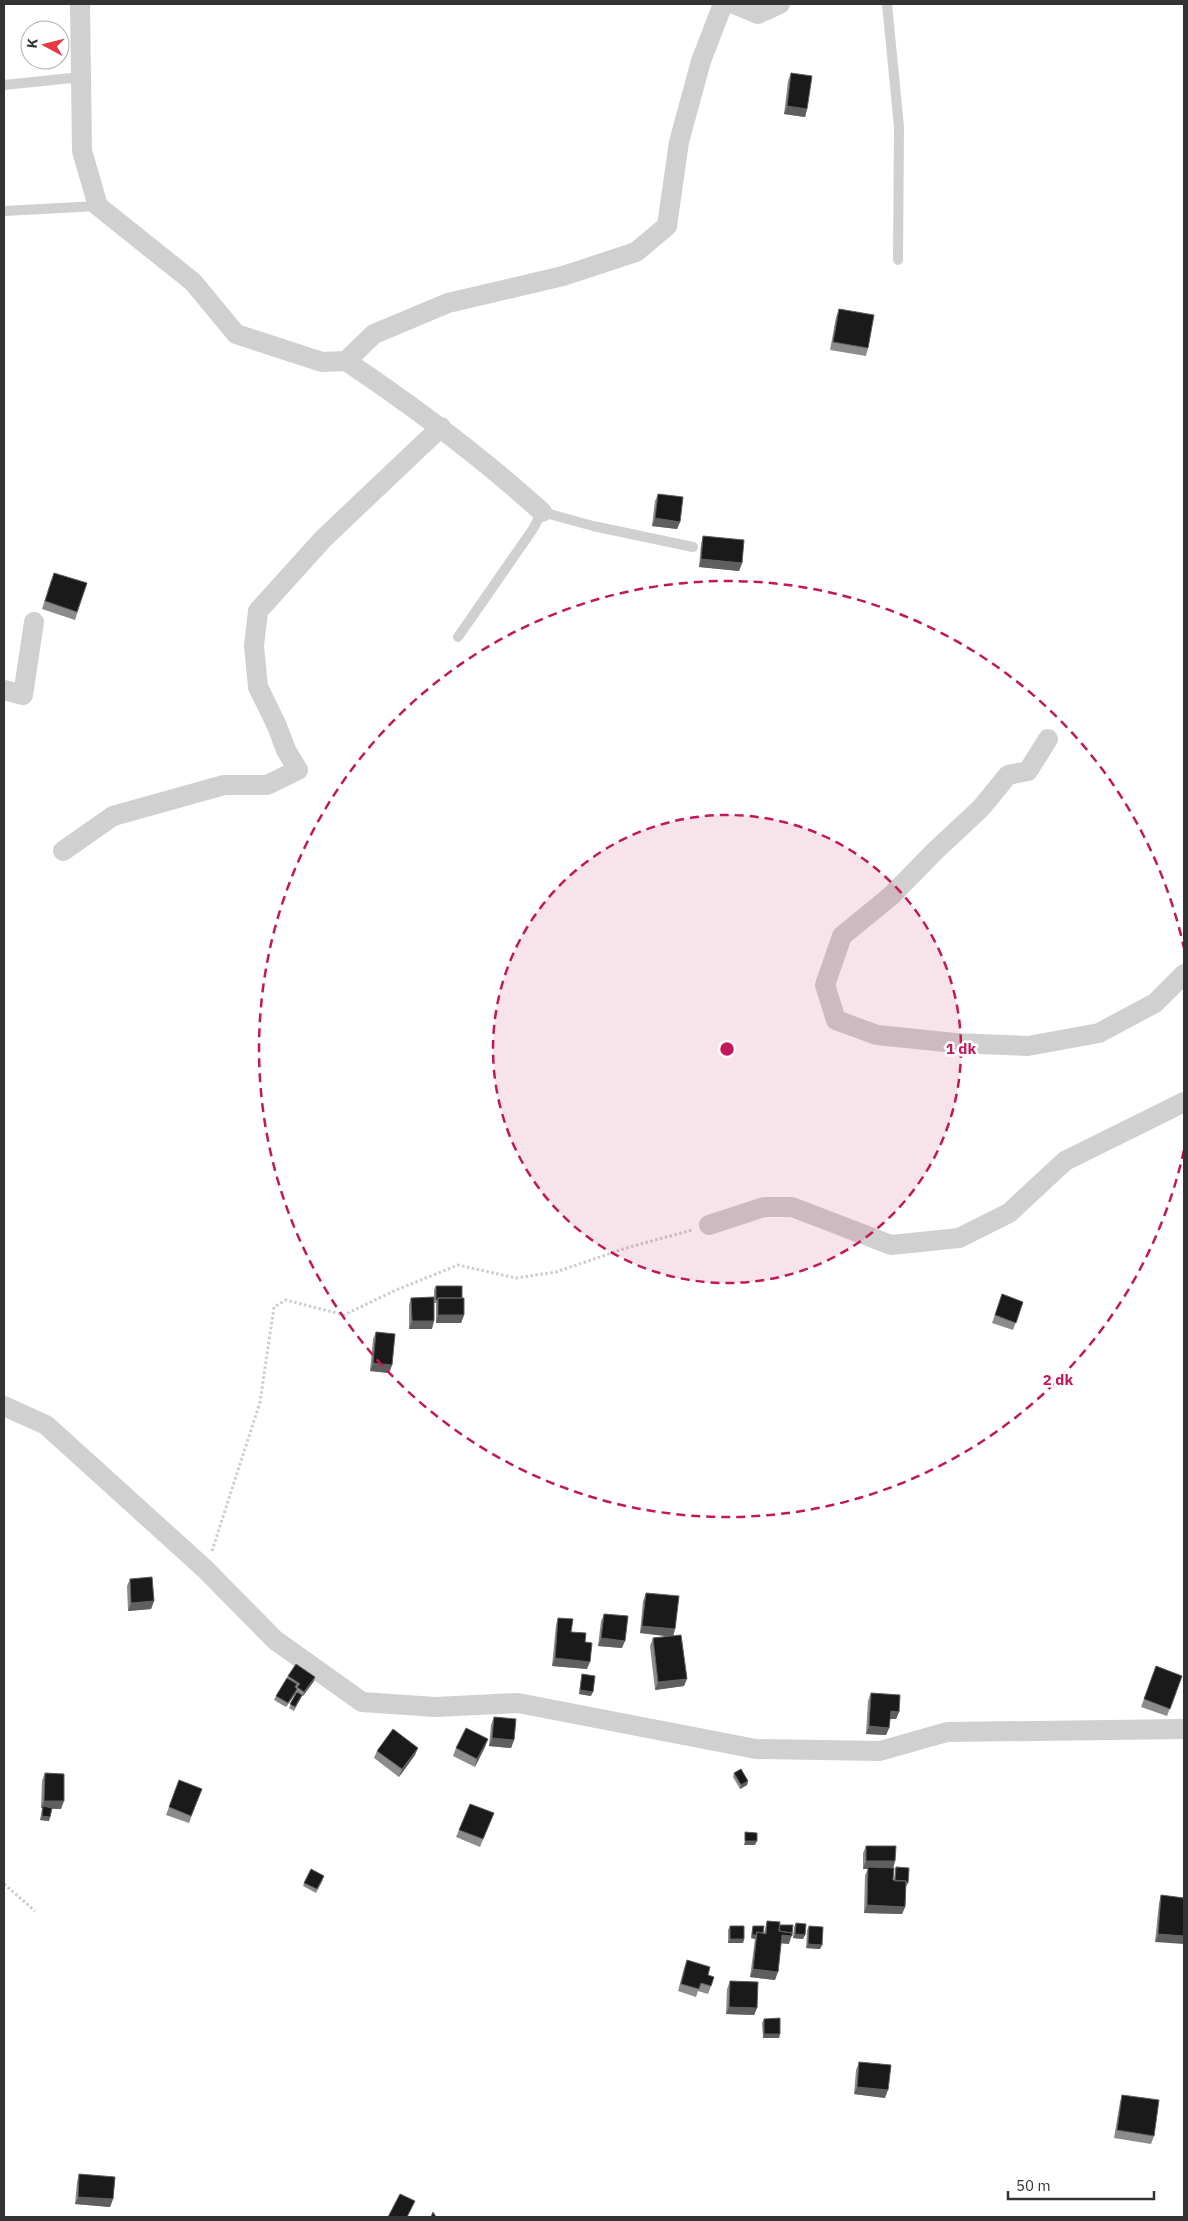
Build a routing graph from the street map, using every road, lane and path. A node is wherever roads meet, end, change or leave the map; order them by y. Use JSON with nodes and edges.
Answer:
{"nodes":[{"id":1,"x":80,"y":4,"type":"edge"},
{"id":2,"x":723,"y":4,"type":"edge"},
{"id":3,"x":734,"y":4,"type":"edge"},
{"id":4,"x":780,"y":4,"type":"edge"},
{"id":5,"x":887,"y":4,"type":"edge"},
{"id":6,"x":81,"y":77,"type":"junction"},
{"id":7,"x":4,"y":85,"type":"edge"},
{"id":8,"x":98,"y":206,"type":"junction"},
{"id":9,"x":4,"y":211,"type":"edge"},
{"id":10,"x":898,"y":260,"type":"dead end"},
{"id":11,"x":346,"y":360,"type":"junction"},
{"id":12,"x":441,"y":427,"type":"junction"},
{"id":13,"x":542,"y":512,"type":"junction"},
{"id":14,"x":693,"y":547,"type":"dead end"},
{"id":15,"x":34,"y":622,"type":"dead end"},
{"id":16,"x":458,"y":637,"type":"dead end"},
{"id":17,"x":4,"y":690,"type":"edge"},
{"id":18,"x":1048,"y":739,"type":"dead end"},
{"id":19,"x":63,"y":851,"type":"dead end"},
{"id":20,"x":1184,"y":974,"type":"edge"},
{"id":21,"x":1184,"y":1102,"type":"edge"},
{"id":22,"x":709,"y":1225,"type":"joint"},
{"id":23,"x":4,"y":1406,"type":"edge"},
{"id":24,"x":206,"y":1569,"type":"junction"},
{"id":25,"x":1184,"y":1729,"type":"edge"},
{"id":26,"x":4,"y":1884,"type":"edge"},
{"id":27,"x":35,"y":1911,"type":"dead end"}],
"edges":[{"from":1,"to":6,"type":"street"},
{"from":2,"to":11,"type":"street"},
{"from":3,"to":4,"type":"street"},
{"from":5,"to":10,"type":"lane"},
{"from":6,"to":7,"type":"lane"},
{"from":6,"to":8,"type":"street"},
{"from":8,"to":9,"type":"lane"},
{"from":8,"to":11,"type":"street"},
{"from":11,"to":12,"type":"street"},
{"from":12,"to":13,"type":"street"},
{"from":12,"to":19,"type":"street"},
{"from":13,"to":14,"type":"lane"},
{"from":13,"to":16,"type":"lane"},
{"from":15,"to":17,"type":"street"},
{"from":18,"to":20,"type":"street"},
{"from":21,"to":22,"type":"street"},
{"from":22,"to":24,"type":"path"},
{"from":23,"to":24,"type":"street"},
{"from":24,"to":25,"type":"street"},
{"from":26,"to":27,"type":"path"}]}
